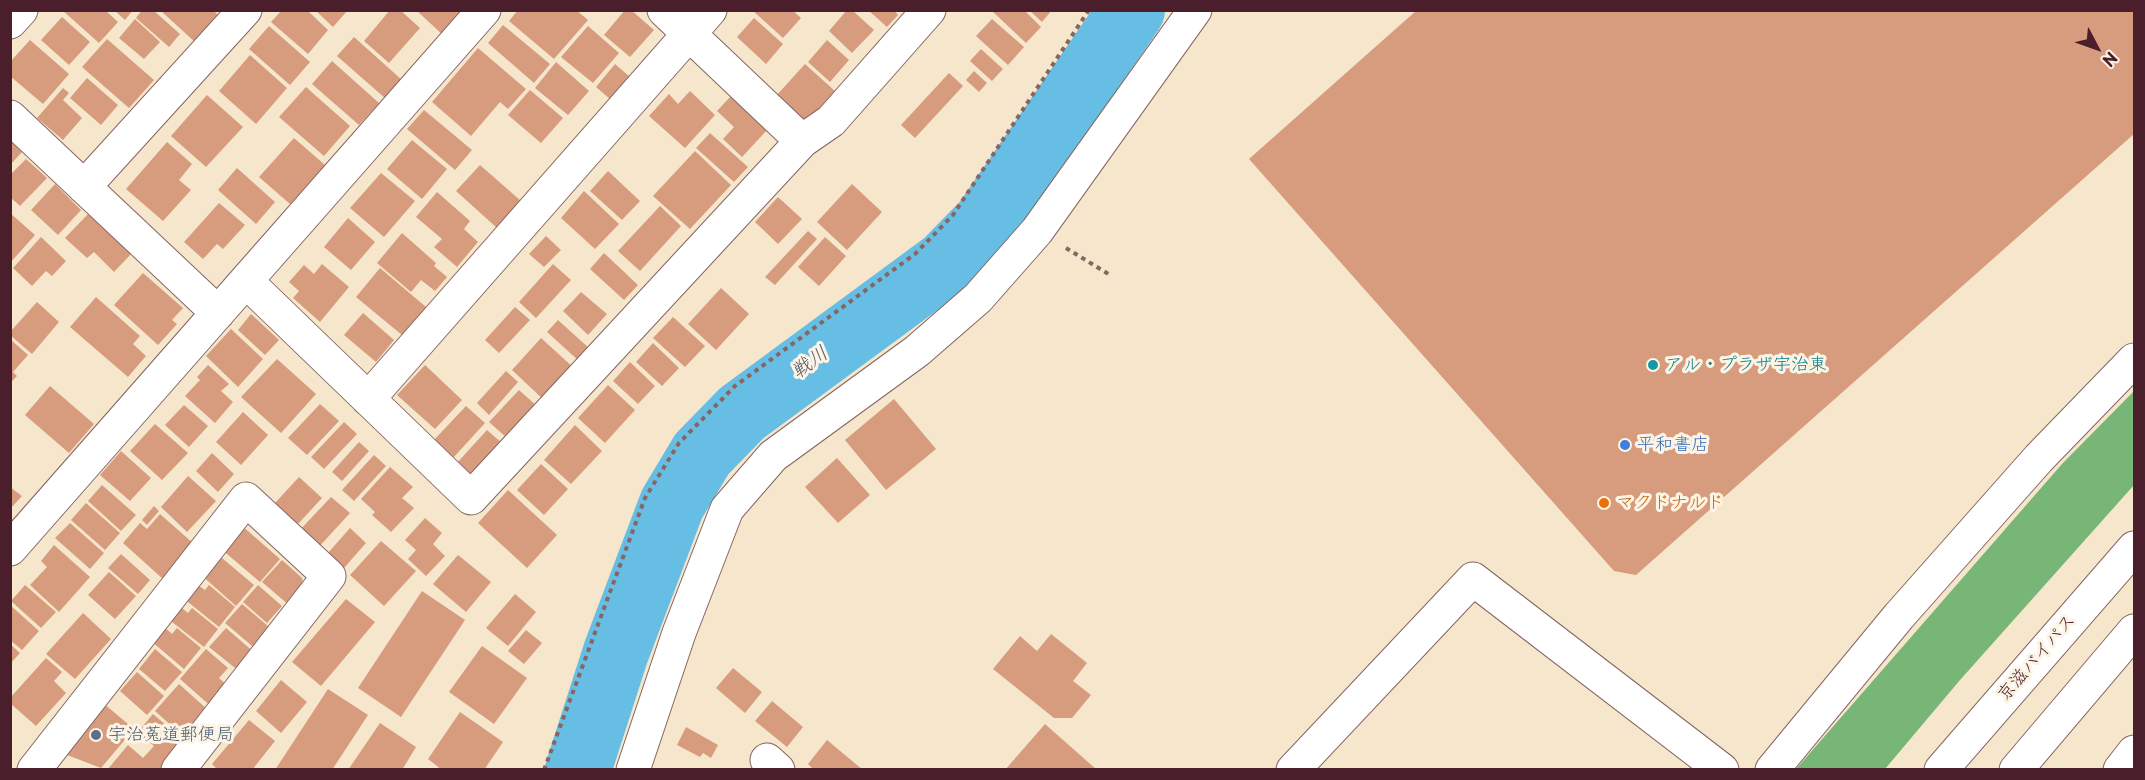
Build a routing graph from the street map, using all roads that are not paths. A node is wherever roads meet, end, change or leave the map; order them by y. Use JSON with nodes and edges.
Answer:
{"nodes":[{"id":1,"x":21,"y":10,"type":"edge"},
{"id":2,"x":245,"y":10,"type":"edge"},
{"id":3,"x":484,"y":10,"type":"edge"},
{"id":4,"x":664,"y":10,"type":"edge"},
{"id":5,"x":929,"y":10,"type":"edge"},
{"id":6,"x":1195,"y":10,"type":"edge"},
{"id":7,"x":10,"y":22,"type":"edge"},
{"id":8,"x":700,"y":22,"type":"edge"},
{"id":9,"x":10,"y":117,"type":"edge"},
{"id":10,"x":802,"y":141,"type":"junction"},
{"id":11,"x":84,"y":187,"type":"junction"},
{"id":12,"x":246,"y":281,"type":"junction"},
{"id":13,"x":218,"y":313,"type":"junction"},
{"id":14,"x":2134,"y":360,"type":"edge"},
{"id":15,"x":368,"y":399,"type":"junction"},
{"id":16,"x":2134,"y":548,"type":"edge"},
{"id":17,"x":10,"y":549,"type":"edge"},
{"id":18,"x":2134,"y":631,"type":"edge"},
{"id":19,"x":2134,"y":752,"type":"edge"},
{"id":20,"x":10,"y":765,"type":"edge"},
{"id":21,"x":2120,"y":769,"type":"edge"},
{"id":22,"x":20,"y":770,"type":"edge"},
{"id":23,"x":33,"y":770,"type":"edge"},
{"id":24,"x":178,"y":770,"type":"edge"},
{"id":25,"x":633,"y":770,"type":"edge"},
{"id":26,"x":1293,"y":770,"type":"edge"},
{"id":27,"x":1722,"y":770,"type":"edge"},
{"id":28,"x":1772,"y":770,"type":"edge"},
{"id":29,"x":1941,"y":770,"type":"edge"},
{"id":30,"x":2016,"y":770,"type":"edge"}],
"edges":[{"from":1,"to":7,"type":"main road"},
{"from":2,"to":11,"type":"main road"},
{"from":3,"to":12,"type":"main road"},
{"from":4,"to":8,"type":"main road"},
{"from":5,"to":10,"type":"main road"},
{"from":6,"to":25,"type":"main road"},
{"from":8,"to":10,"type":"main road"},
{"from":8,"to":15,"type":"main road"},
{"from":9,"to":11,"type":"main road"},
{"from":10,"to":15,"type":"main road"},
{"from":11,"to":13,"type":"main road"},
{"from":12,"to":13,"type":"main road"},
{"from":12,"to":15,"type":"main road"},
{"from":13,"to":17,"type":"main road"},
{"from":14,"to":28,"type":"main road"},
{"from":16,"to":29,"type":"main road","name":"京滋バイパス"},
{"from":18,"to":30,"type":"main road"},
{"from":19,"to":21,"type":"main road"},
{"from":20,"to":22,"type":"main road"},
{"from":23,"to":24,"type":"main road"},
{"from":26,"to":27,"type":"main road"}]}
